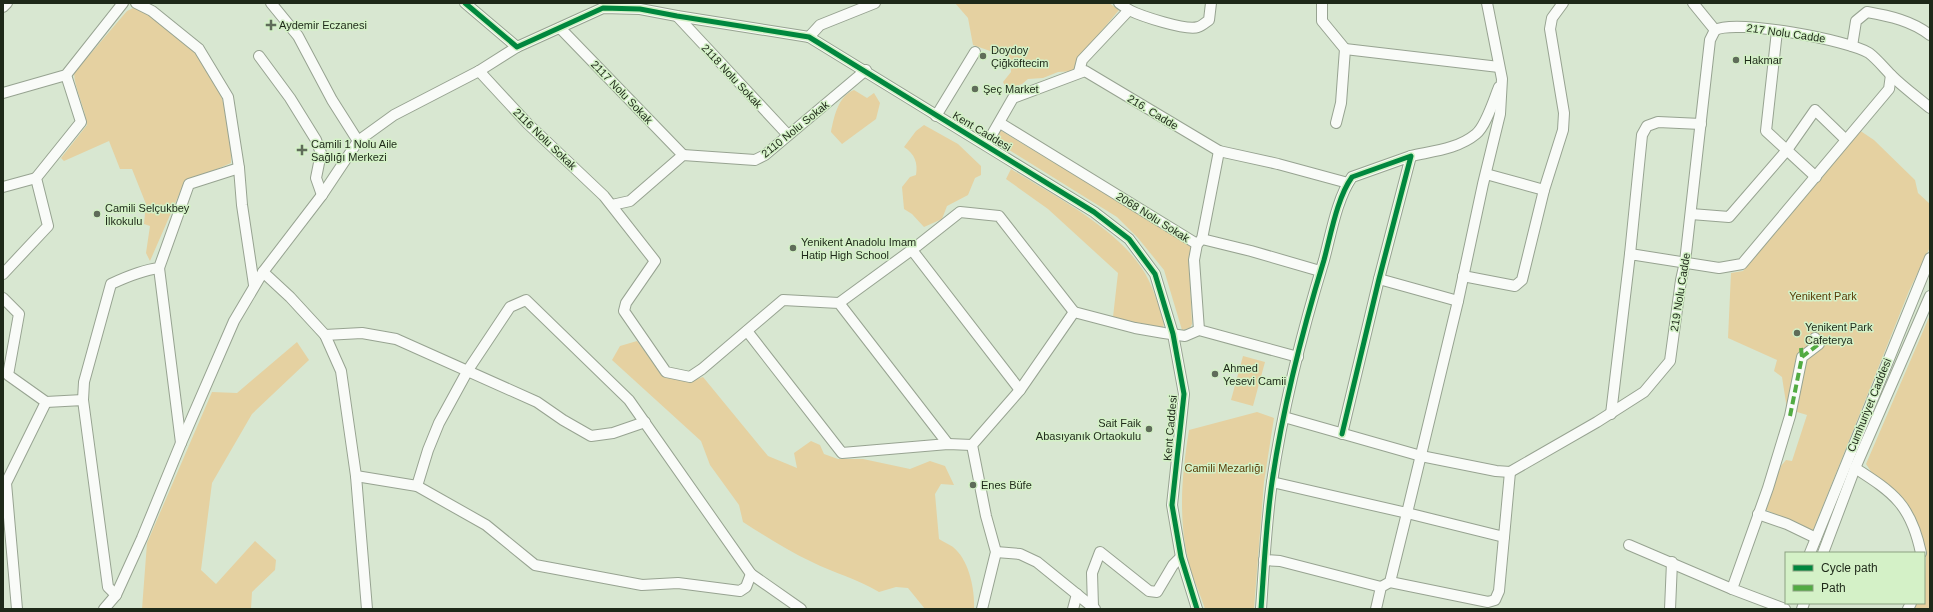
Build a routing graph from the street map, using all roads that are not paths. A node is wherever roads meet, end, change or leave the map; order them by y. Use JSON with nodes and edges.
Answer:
{"nodes":[{"id":1,"x":7,"y":3,"type":"edge"},
{"id":2,"x":123,"y":3,"type":"edge"},
{"id":3,"x":136,"y":3,"type":"edge"},
{"id":4,"x":272,"y":3,"type":"edge"},
{"id":5,"x":465,"y":3,"type":"edge"},
{"id":6,"x":875,"y":3,"type":"edge"},
{"id":7,"x":1119,"y":3,"type":"edge"},
{"id":8,"x":1211,"y":3,"type":"edge"},
{"id":9,"x":1322,"y":3,"type":"edge"},
{"id":10,"x":1487,"y":3,"type":"edge"},
{"id":11,"x":1563,"y":3,"type":"edge"},
{"id":12,"x":1693,"y":3,"type":"edge"},
{"id":13,"x":3,"y":7,"type":"edge"},
{"id":14,"x":1129,"y":10,"type":"junction"},
{"id":15,"x":677,"y":16,"type":"junction"},
{"id":16,"x":560,"y":28,"type":"junction"},
{"id":17,"x":1715,"y":30,"type":"junction"},
{"id":18,"x":1777,"y":31,"type":"junction"},
{"id":19,"x":1930,"y":35,"type":"edge"},
{"id":20,"x":809,"y":36,"type":"junction"},
{"id":21,"x":1852,"y":46,"type":"junction"},
{"id":22,"x":517,"y":47,"type":"junction"},
{"id":23,"x":1345,"y":49,"type":"junction"},
{"id":24,"x":975,"y":52,"type":"dead end"},
{"id":25,"x":259,"y":56,"type":"dead end"},
{"id":26,"x":1499,"y":67,"type":"junction"},
{"id":27,"x":866,"y":70,"type":"junction"},
{"id":28,"x":479,"y":71,"type":"junction"},
{"id":29,"x":1079,"y":72,"type":"junction"},
{"id":30,"x":66,"y":75,"type":"junction"},
{"id":31,"x":1891,"y":75,"type":"junction"},
{"id":32,"x":1502,"y":79,"type":"junction"},
{"id":33,"x":3,"y":93,"type":"edge"},
{"id":34,"x":1930,"y":108,"type":"edge"},
{"id":35,"x":936,"y":116,"type":"junction"},
{"id":36,"x":1000,"y":123,"type":"junction"},
{"id":37,"x":1336,"y":123,"type":"dead end"},
{"id":38,"x":1701,"y":124,"type":"junction"},
{"id":39,"x":788,"y":135,"type":"junction"},
{"id":40,"x":1845,"y":139,"type":"junction"},
{"id":41,"x":358,"y":141,"type":"junction"},
{"id":42,"x":986,"y":144,"type":"junction"},
{"id":43,"x":1787,"y":150,"type":"junction"},
{"id":44,"x":1219,"y":151,"type":"junction"},
{"id":45,"x":683,"y":155,"type":"junction"},
{"id":46,"x":1412,"y":156,"type":"junction"},
{"id":47,"x":239,"y":168,"type":"junction"},
{"id":48,"x":1486,"y":174,"type":"junction"},
{"id":49,"x":1816,"y":177,"type":"junction"},
{"id":50,"x":36,"y":178,"type":"junction"},
{"id":51,"x":1348,"y":184,"type":"junction"},
{"id":52,"x":3,"y":187,"type":"edge"},
{"id":53,"x":1544,"y":190,"type":"junction"},
{"id":54,"x":322,"y":195,"type":"junction"},
{"id":55,"x":612,"y":205,"type":"junction"},
{"id":56,"x":1691,"y":214,"type":"junction"},
{"id":57,"x":1199,"y":242,"type":"junction"},
{"id":58,"x":912,"y":250,"type":"junction"},
{"id":59,"x":1630,"y":254,"type":"junction"},
{"id":60,"x":1930,"y":258,"type":"edge"},
{"id":61,"x":1685,"y":262,"type":"junction"},
{"id":62,"x":159,"y":268,"type":"junction"},
{"id":63,"x":1320,"y":271,"type":"junction"},
{"id":64,"x":263,"y":272,"type":"junction"},
{"id":65,"x":3,"y":274,"type":"edge"},
{"id":66,"x":1463,"y":276,"type":"junction"},
{"id":67,"x":1379,"y":279,"type":"junction"},
{"id":68,"x":254,"y":285,"type":"junction"},
{"id":69,"x":1930,"y":296,"type":"edge"},
{"id":70,"x":3,"y":298,"type":"edge"},
{"id":71,"x":1458,"y":301,"type":"junction"},
{"id":72,"x":839,"y":303,"type":"junction"},
{"id":73,"x":1074,"y":312,"type":"junction"},
{"id":74,"x":1199,"y":330,"type":"junction"},
{"id":75,"x":747,"y":331,"type":"junction"},
{"id":76,"x":1173,"y":334,"type":"junction"},
{"id":77,"x":325,"y":335,"type":"junction"},
{"id":78,"x":1815,"y":338,"type":"dead end"},
{"id":79,"x":1298,"y":357,"type":"junction"},
{"id":80,"x":468,"y":370,"type":"junction"},
{"id":81,"x":1020,"y":390,"type":"junction"},
{"id":82,"x":83,"y":400,"type":"junction"},
{"id":83,"x":46,"y":402,"type":"junction"},
{"id":84,"x":1611,"y":414,"type":"junction"},
{"id":85,"x":1284,"y":417,"type":"junction"},
{"id":86,"x":645,"y":422,"type":"junction"},
{"id":87,"x":1342,"y":434,"type":"junction"},
{"id":88,"x":181,"y":443,"type":"junction"},
{"id":89,"x":948,"y":444,"type":"junction"},
{"id":90,"x":972,"y":445,"type":"junction"},
{"id":91,"x":1421,"y":456,"type":"junction"},
{"id":92,"x":1855,"y":468,"type":"junction"},
{"id":93,"x":1510,"y":472,"type":"junction"},
{"id":94,"x":356,"y":476,"type":"junction"},
{"id":95,"x":1272,"y":482,"type":"junction"},
{"id":96,"x":417,"y":486,"type":"junction"},
{"id":97,"x":1407,"y":513,"type":"junction"},
{"id":98,"x":1758,"y":514,"type":"junction"},
{"id":99,"x":1504,"y":537,"type":"junction"},
{"id":100,"x":1816,"y":538,"type":"junction"},
{"id":101,"x":1629,"y":545,"type":"dead end"},
{"id":102,"x":996,"y":552,"type":"junction"},
{"id":103,"x":1810,"y":552,"type":"edge"},
{"id":104,"x":1823,"y":552,"type":"edge"},
{"id":105,"x":1921,"y":552,"type":"edge"},
{"id":106,"x":1181,"y":557,"type":"junction"},
{"id":107,"x":1264,"y":560,"type":"junction"},
{"id":108,"x":1672,"y":562,"type":"junction"},
{"id":109,"x":751,"y":574,"type":"junction"},
{"id":110,"x":1390,"y":582,"type":"junction"},
{"id":111,"x":1381,"y":587,"type":"junction"},
{"id":112,"x":1732,"y":589,"type":"junction"},
{"id":113,"x":1077,"y":594,"type":"junction"},
{"id":114,"x":116,"y":595,"type":"junction"},
{"id":115,"x":1094,"y":608,"type":"edge"},
{"id":116,"x":17,"y":609,"type":"edge"},
{"id":117,"x":104,"y":609,"type":"edge"},
{"id":118,"x":368,"y":609,"type":"edge"},
{"id":119,"x":801,"y":609,"type":"edge"},
{"id":120,"x":982,"y":609,"type":"edge"},
{"id":121,"x":1073,"y":609,"type":"edge"},
{"id":122,"x":1197,"y":609,"type":"edge"},
{"id":123,"x":1261,"y":609,"type":"edge"},
{"id":124,"x":1376,"y":609,"type":"edge"},
{"id":125,"x":1670,"y":609,"type":"edge"},
{"id":126,"x":1785,"y":609,"type":"edge"}],
"edges":[{"from":1,"to":13,"type":"street"},
{"from":2,"to":30,"type":"street"},
{"from":3,"to":47,"type":"street"},
{"from":4,"to":41,"type":"street"},
{"from":5,"to":22,"type":"street"},
{"from":6,"to":20,"type":"street"},
{"from":7,"to":14,"type":"street"},
{"from":8,"to":14,"type":"street"},
{"from":9,"to":23,"type":"street"},
{"from":10,"to":26,"type":"street"},
{"from":11,"to":53,"type":"street"},
{"from":12,"to":17,"type":"street"},
{"from":14,"to":29,"type":"street"},
{"from":15,"to":16,"type":"street","name":"Kent Caddesi"},
{"from":15,"to":20,"type":"street","name":"Kent Caddesi"},
{"from":15,"to":39,"type":"street","name":"2118 Nolu Sokak"},
{"from":16,"to":22,"type":"street","name":"Kent Caddesi"},
{"from":16,"to":45,"type":"street","name":"2117 Nolu Sokak"},
{"from":17,"to":18,"type":"street","name":"217 Nolu Cadde"},
{"from":17,"to":38,"type":"street","name":"219 Nolu Cadde"},
{"from":18,"to":21,"type":"street","name":"217 Nolu Cadde"},
{"from":18,"to":43,"type":"street"},
{"from":19,"to":21,"type":"street"},
{"from":20,"to":27,"type":"street","name":"Kent Caddesi"},
{"from":21,"to":31,"type":"street","name":"217 Nolu Cadde"},
{"from":22,"to":28,"type":"street","name":"Kent Caddesi"},
{"from":23,"to":26,"type":"street"},
{"from":23,"to":37,"type":"street"},
{"from":24,"to":35,"type":"street"},
{"from":25,"to":54,"type":"street"},
{"from":26,"to":32,"type":"street"},
{"from":27,"to":35,"type":"street","name":"Kent Caddesi"},
{"from":27,"to":39,"type":"street","name":"2110 Nolu Sokak"},
{"from":28,"to":41,"type":"street","name":"Kent Caddesi"},
{"from":28,"to":55,"type":"street","name":"2116 Nolu Sokak"},
{"from":29,"to":36,"type":"street"},
{"from":29,"to":44,"type":"street","name":"216. Cadde"},
{"from":30,"to":33,"type":"street"},
{"from":30,"to":50,"type":"street"},
{"from":31,"to":34,"type":"street","name":"217 Nolu Cadde"},
{"from":31,"to":40,"type":"street"},
{"from":32,"to":46,"type":"street"},
{"from":32,"to":48,"type":"street"},
{"from":35,"to":42,"type":"street","name":"Kent Caddesi"},
{"from":36,"to":42,"type":"street"},
{"from":36,"to":57,"type":"street","name":"2068 Nolu Sokak"},
{"from":38,"to":56,"type":"street","name":"219 Nolu Cadde"},
{"from":38,"to":59,"type":"street"},
{"from":39,"to":45,"type":"street","name":"2110 Nolu Sokak"},
{"from":40,"to":43,"type":"street"},
{"from":40,"to":49,"type":"street"},
{"from":41,"to":54,"type":"street"},
{"from":42,"to":76,"type":"street","name":"Kent Caddesi"},
{"from":43,"to":49,"type":"street"},
{"from":43,"to":56,"type":"street"},
{"from":44,"to":51,"type":"street","name":"216. Cadde"},
{"from":44,"to":57,"type":"street"},
{"from":45,"to":55,"type":"street"},
{"from":46,"to":51,"type":"street"},
{"from":46,"to":67,"type":"street"},
{"from":47,"to":62,"type":"street"},
{"from":47,"to":68,"type":"street"},
{"from":48,"to":53,"type":"street"},
{"from":48,"to":66,"type":"street"},
{"from":49,"to":61,"type":"street"},
{"from":50,"to":52,"type":"street"},
{"from":50,"to":65,"type":"street"},
{"from":51,"to":63,"type":"street"},
{"from":53,"to":66,"type":"street"},
{"from":54,"to":64,"type":"street"},
{"from":55,"to":75,"type":"street","name":"2116 Nolu Sokak"},
{"from":56,"to":61,"type":"street","name":"219 Nolu Cadde"},
{"from":57,"to":63,"type":"street","name":"2068 Nolu Sokak"},
{"from":57,"to":74,"type":"street"},
{"from":58,"to":72,"type":"street"},
{"from":58,"to":73,"type":"street"},
{"from":58,"to":81,"type":"street"},
{"from":59,"to":61,"type":"street"},
{"from":59,"to":84,"type":"street"},
{"from":60,"to":100,"type":"street","name":"Cumhuriyet Caddesi"},
{"from":61,"to":84,"type":"street","name":"219 Nolu Cadde"},
{"from":62,"to":82,"type":"street"},
{"from":62,"to":88,"type":"street"},
{"from":63,"to":79,"type":"street"},
{"from":64,"to":68,"type":"street"},
{"from":64,"to":77,"type":"street"},
{"from":66,"to":71,"type":"street"},
{"from":67,"to":71,"type":"street"},
{"from":67,"to":87,"type":"street"},
{"from":68,"to":88,"type":"street"},
{"from":69,"to":92,"type":"street","name":"Cumhuriyet Caddesi"},
{"from":70,"to":83,"type":"street"},
{"from":71,"to":91,"type":"street"},
{"from":72,"to":75,"type":"street"},
{"from":72,"to":89,"type":"street"},
{"from":73,"to":76,"type":"street"},
{"from":73,"to":81,"type":"street"},
{"from":74,"to":76,"type":"street"},
{"from":74,"to":79,"type":"street"},
{"from":75,"to":89,"type":"street"},
{"from":76,"to":106,"type":"street","name":"Kent Caddesi"},
{"from":77,"to":80,"type":"street"},
{"from":77,"to":94,"type":"street"},
{"from":78,"to":98,"type":"street"},
{"from":79,"to":85,"type":"street"},
{"from":80,"to":86,"type":"street"},
{"from":80,"to":86,"type":"street"},
{"from":80,"to":96,"type":"street"},
{"from":81,"to":90,"type":"street"},
{"from":82,"to":83,"type":"street"},
{"from":82,"to":114,"type":"street"},
{"from":83,"to":116,"type":"street"},
{"from":84,"to":93,"type":"street","name":"219 Nolu Cadde"},
{"from":85,"to":87,"type":"street"},
{"from":85,"to":95,"type":"street"},
{"from":86,"to":109,"type":"street"},
{"from":87,"to":91,"type":"street"},
{"from":88,"to":114,"type":"street"},
{"from":89,"to":90,"type":"street"},
{"from":90,"to":102,"type":"street"},
{"from":91,"to":93,"type":"street"},
{"from":91,"to":97,"type":"street"},
{"from":92,"to":104,"type":"street","name":"Cumhuriyet Caddesi"},
{"from":92,"to":105,"type":"street"},
{"from":93,"to":99,"type":"street"},
{"from":94,"to":96,"type":"street"},
{"from":94,"to":118,"type":"street"},
{"from":95,"to":97,"type":"street"},
{"from":95,"to":107,"type":"street"},
{"from":96,"to":109,"type":"street"},
{"from":97,"to":99,"type":"street"},
{"from":97,"to":110,"type":"street"},
{"from":98,"to":100,"type":"street"},
{"from":98,"to":112,"type":"street"},
{"from":99,"to":110,"type":"street"},
{"from":100,"to":103,"type":"street","name":"Cumhuriyet Caddesi"},
{"from":101,"to":108,"type":"street"},
{"from":102,"to":113,"type":"street"},
{"from":102,"to":120,"type":"street"},
{"from":106,"to":115,"type":"street"},
{"from":106,"to":122,"type":"street","name":"Kent Caddesi"},
{"from":107,"to":111,"type":"street"},
{"from":107,"to":123,"type":"street"},
{"from":108,"to":112,"type":"street"},
{"from":108,"to":125,"type":"street"},
{"from":109,"to":119,"type":"street"},
{"from":110,"to":111,"type":"street"},
{"from":111,"to":124,"type":"street"},
{"from":112,"to":126,"type":"street"},
{"from":113,"to":115,"type":"street"},
{"from":113,"to":121,"type":"street"},
{"from":114,"to":117,"type":"street"}]}
